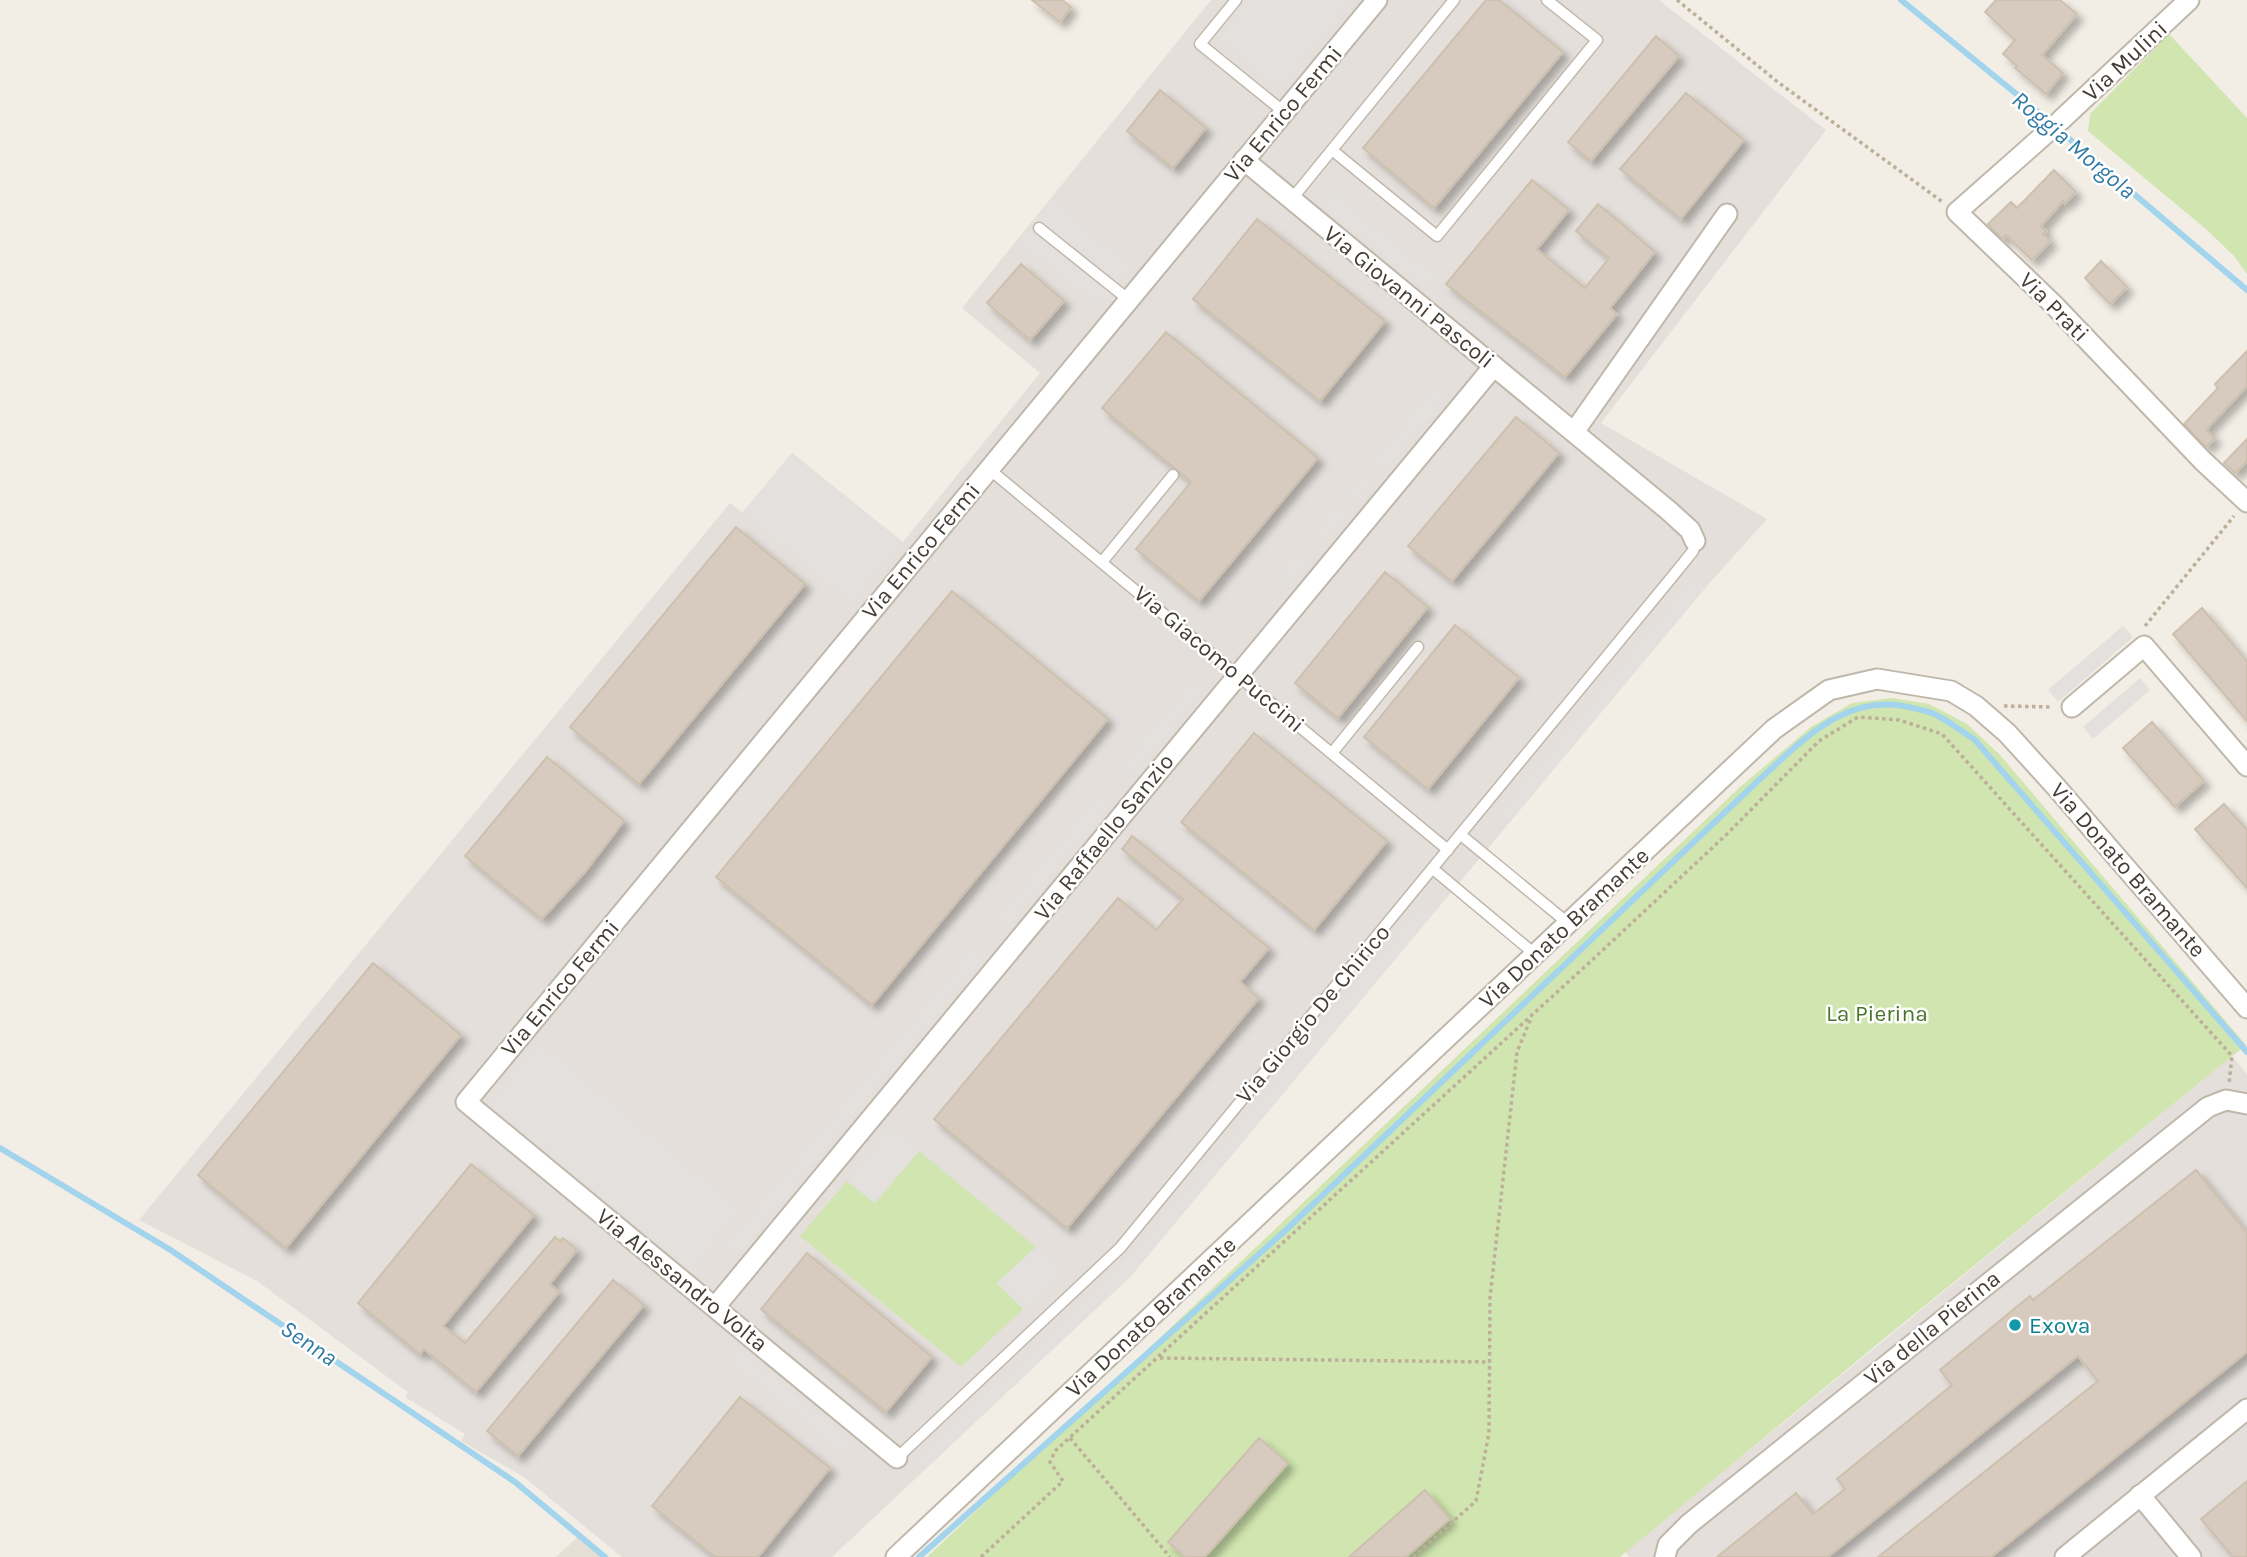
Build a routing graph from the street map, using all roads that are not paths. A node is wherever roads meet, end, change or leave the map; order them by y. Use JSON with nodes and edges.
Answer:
{"nodes":[{"id":1,"x":1236,"y":0,"type":"edge"},
{"id":2,"x":1377,"y":0,"type":"edge"},
{"id":3,"x":1454,"y":0,"type":"edge"},
{"id":4,"x":1546,"y":0,"type":"edge"},
{"id":5,"x":2189,"y":0,"type":"edge"},
{"id":6,"x":1284,"y":112,"type":"junction"},
{"id":7,"x":1332,"y":150,"type":"junction"},
{"id":8,"x":1244,"y":160,"type":"junction"},
{"id":9,"x":1291,"y":200,"type":"junction"},
{"id":10,"x":1957,"y":212,"type":"joint"},
{"id":11,"x":1727,"y":214,"type":"dead end"},
{"id":12,"x":1039,"y":228,"type":"dead end"},
{"id":13,"x":1129,"y":300,"type":"junction"},
{"id":14,"x":1494,"y":366,"type":"junction"},
{"id":15,"x":1574,"y":432,"type":"junction"},
{"id":16,"x":989,"y":468,"type":"junction"},
{"id":17,"x":1173,"y":475,"type":"dead end"},
{"id":18,"x":2246,"y":502,"type":"edge"},
{"id":19,"x":1695,"y":541,"type":"joint"},
{"id":20,"x":1102,"y":562,"type":"junction"},
{"id":21,"x":1418,"y":648,"type":"dead end"},
{"id":22,"x":1238,"y":675,"type":"junction"},
{"id":23,"x":2072,"y":707,"type":"road end"},
{"id":24,"x":1332,"y":753,"type":"junction"},
{"id":25,"x":2247,"y":766,"type":"edge"},
{"id":26,"x":1461,"y":835,"type":"junction"},
{"id":27,"x":1448,"y":850,"type":"junction"},
{"id":28,"x":1433,"y":869,"type":"junction"},
{"id":29,"x":1569,"y":924,"type":"junction"},
{"id":30,"x":1536,"y":955,"type":"junction"},
{"id":31,"x":2247,"y":1008,"type":"edge"},
{"id":32,"x":466,"y":1102,"type":"joint"},
{"id":33,"x":2247,"y":1104,"type":"edge"},
{"id":34,"x":715,"y":1307,"type":"junction"},
{"id":35,"x":2247,"y":1409,"type":"edge"},
{"id":36,"x":897,"y":1458,"type":"joint"},
{"id":37,"x":2140,"y":1495,"type":"junction"},
{"id":38,"x":896,"y":1557,"type":"edge"},
{"id":39,"x":1665,"y":1557,"type":"edge"},
{"id":40,"x":2065,"y":1557,"type":"edge"},
{"id":41,"x":2191,"y":1557,"type":"edge"}],
"edges":[{"from":1,"to":6,"type":"lane"},
{"from":2,"to":6,"type":"street","name":"Via Enrico Fermi"},
{"from":3,"to":7,"type":"lane"},
{"from":4,"to":7,"type":"lane"},
{"from":5,"to":10,"type":"street","name":"Via Mulini"},
{"from":6,"to":8,"type":"street","name":"Via Enrico Fermi"},
{"from":7,"to":9,"type":"lane"},
{"from":8,"to":9,"type":"street","name":"Via Giovanni Pascoli"},
{"from":8,"to":13,"type":"street","name":"Via Enrico Fermi"},
{"from":9,"to":14,"type":"street","name":"Via Giovanni Pascoli"},
{"from":10,"to":18,"type":"street","name":"Via Prati"},
{"from":11,"to":15,"type":"street"},
{"from":12,"to":13,"type":"lane"},
{"from":13,"to":16,"type":"street","name":"Via Enrico Fermi"},
{"from":14,"to":15,"type":"street","name":"Via Giovanni Pascoli"},
{"from":14,"to":22,"type":"street","name":"Via Raffaello Sanzio"},
{"from":15,"to":19,"type":"street","name":"Via Giovanni Pascoli"},
{"from":16,"to":20,"type":"lane","name":"Via Giacomo Puccini"},
{"from":16,"to":32,"type":"street","name":"Via Enrico Fermi"},
{"from":17,"to":20,"type":"lane"},
{"from":19,"to":26,"type":"lane","name":"Via Giorgio De Chirico"},
{"from":20,"to":22,"type":"lane","name":"Via Giacomo Puccini"},
{"from":21,"to":24,"type":"lane"},
{"from":22,"to":24,"type":"lane","name":"Via Giacomo Puccini"},
{"from":22,"to":34,"type":"street","name":"Via Raffaello Sanzio"},
{"from":23,"to":25,"type":"street"},
{"from":24,"to":27,"type":"lane","name":"Via Giacomo Puccini"},
{"from":26,"to":27,"type":"lane","name":"Via Giorgio De Chirico"},
{"from":26,"to":29,"type":"lane"},
{"from":27,"to":28,"type":"lane","name":"Via Giorgio De Chirico"},
{"from":28,"to":30,"type":"lane"},
{"from":28,"to":36,"type":"lane","name":"Via Giorgio De Chirico"},
{"from":29,"to":30,"type":"street","name":"Via Donato Bramante"},
{"from":29,"to":31,"type":"street","name":"Via Donato Bramante"},
{"from":30,"to":38,"type":"street","name":"Via Donato Bramante"},
{"from":32,"to":34,"type":"street","name":"Via Alessandro Volta"},
{"from":33,"to":39,"type":"street","name":"Via della Pierina"},
{"from":34,"to":36,"type":"street","name":"Via Alessandro Volta"},
{"from":35,"to":37,"type":"street"},
{"from":37,"to":40,"type":"street"},
{"from":37,"to":41,"type":"street"}]}
